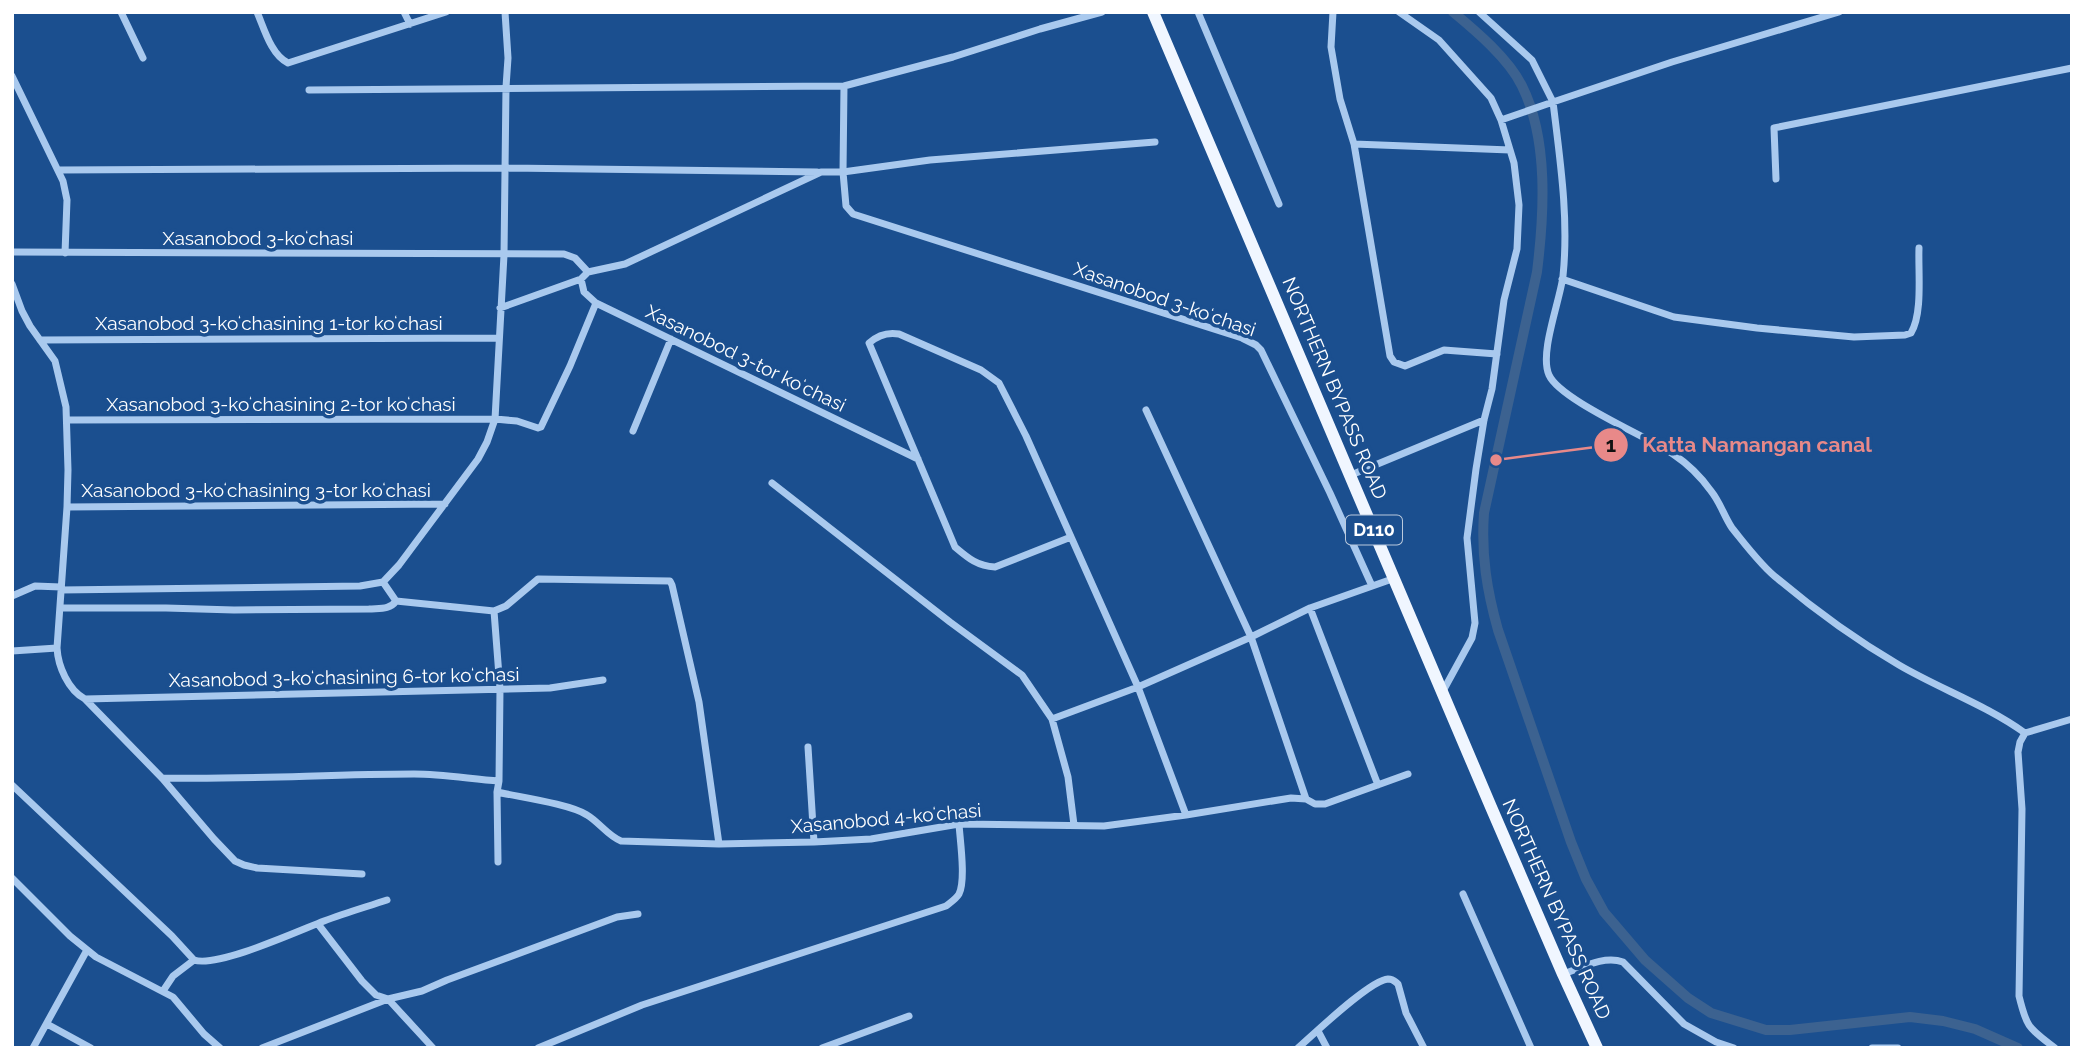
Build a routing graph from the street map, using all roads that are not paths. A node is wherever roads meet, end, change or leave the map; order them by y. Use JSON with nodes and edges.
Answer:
{"nodes":[{"id":1,"x":121,"y":12,"type":"edge"},
{"id":2,"x":257,"y":12,"type":"edge"},
{"id":3,"x":404,"y":12,"type":"edge"},
{"id":4,"x":446,"y":12,"type":"edge"},
{"id":5,"x":505,"y":12,"type":"edge"},
{"id":6,"x":1102,"y":12,"type":"edge"},
{"id":7,"x":1153,"y":12,"type":"edge"},
{"id":8,"x":1198,"y":12,"type":"edge"},
{"id":9,"x":1333,"y":12,"type":"edge"},
{"id":10,"x":1399,"y":12,"type":"edge"},
{"id":11,"x":1479,"y":12,"type":"edge"},
{"id":12,"x":1839,"y":12,"type":"edge"},
{"id":13,"x":410,"y":24,"type":"junction"},
{"id":14,"x":143,"y":58,"type":"dead end"},
{"id":15,"x":2072,"y":68,"type":"edge"},
{"id":16,"x":12,"y":76,"type":"edge"},
{"id":17,"x":844,"y":86,"type":"junction"},
{"id":18,"x":506,"y":87,"type":"junction"},
{"id":19,"x":309,"y":90,"type":"dead end"},
{"id":20,"x":1553,"y":102,"type":"junction"},
{"id":21,"x":1504,"y":119,"type":"junction"},
{"id":22,"x":1155,"y":142,"type":"dead end"},
{"id":23,"x":1354,"y":144,"type":"junction"},
{"id":24,"x":1510,"y":150,"type":"junction"},
{"id":25,"x":505,"y":168,"type":"junction"},
{"id":26,"x":59,"y":170,"type":"junction"},
{"id":27,"x":821,"y":172,"type":"junction"},
{"id":28,"x":843,"y":172,"type":"junction"},
{"id":29,"x":1776,"y":179,"type":"dead end"},
{"id":30,"x":1279,"y":204,"type":"dead end"},
{"id":31,"x":1919,"y":248,"type":"dead end"},
{"id":32,"x":12,"y":252,"type":"edge"},
{"id":33,"x":65,"y":253,"type":"junction"},
{"id":34,"x":504,"y":255,"type":"junction"},
{"id":35,"x":588,"y":272,"type":"junction"},
{"id":36,"x":581,"y":279,"type":"junction"},
{"id":37,"x":1563,"y":279,"type":"junction"},
{"id":38,"x":12,"y":284,"type":"edge"},
{"id":39,"x":596,"y":303,"type":"junction"},
{"id":40,"x":500,"y":308,"type":"junction"},
{"id":41,"x":499,"y":338,"type":"junction"},
{"id":42,"x":40,"y":340,"type":"junction"},
{"id":43,"x":671,"y":340,"type":"junction"},
{"id":44,"x":1497,"y":354,"type":"junction"},
{"id":45,"x":1146,"y":410,"type":"dead end"},
{"id":46,"x":495,"y":419,"type":"junction"},
{"id":47,"x":68,"y":420,"type":"junction"},
{"id":48,"x":1484,"y":420,"type":"junction"},
{"id":49,"x":633,"y":431,"type":"dead end"},
{"id":50,"x":919,"y":459,"type":"junction"},
{"id":51,"x":1351,"y":475,"type":"junction"},
{"id":52,"x":772,"y":483,"type":"dead end"},
{"id":53,"x":445,"y":504,"type":"junction"},
{"id":54,"x":67,"y":507,"type":"junction"},
{"id":55,"x":1071,"y":537,"type":"junction"},
{"id":56,"x":1395,"y":578,"type":"junction"},
{"id":57,"x":383,"y":582,"type":"junction"},
{"id":58,"x":1372,"y":586,"type":"junction"},
{"id":59,"x":61,"y":589,"type":"junction"},
{"id":60,"x":12,"y":596,"type":"edge"},
{"id":61,"x":396,"y":601,"type":"junction"},
{"id":62,"x":60,"y":607,"type":"junction"},
{"id":63,"x":1310,"y":608,"type":"junction"},
{"id":64,"x":494,"y":611,"type":"junction"},
{"id":65,"x":1251,"y":637,"type":"junction"},
{"id":66,"x":57,"y":648,"type":"junction"},
{"id":67,"x":12,"y":651,"type":"edge"},
{"id":68,"x":603,"y":680,"type":"dead end"},
{"id":69,"x":1138,"y":687,"type":"junction"},
{"id":70,"x":500,"y":689,"type":"junction"},
{"id":71,"x":1443,"y":692,"type":"junction"},
{"id":72,"x":85,"y":699,"type":"junction"},
{"id":73,"x":1052,"y":719,"type":"junction"},
{"id":74,"x":2072,"y":719,"type":"edge"},
{"id":75,"x":2025,"y":733,"type":"junction"},
{"id":76,"x":808,"y":747,"type":"dead end"},
{"id":77,"x":1408,"y":774,"type":"dead end"},
{"id":78,"x":162,"y":778,"type":"junction"},
{"id":79,"x":499,"y":781,"type":"junction"},
{"id":80,"x":1378,"y":785,"type":"junction"},
{"id":81,"x":12,"y":786,"type":"edge"},
{"id":82,"x":497,"y":792,"type":"junction"},
{"id":83,"x":1306,"y":799,"type":"junction"},
{"id":84,"x":1186,"y":815,"type":"junction"},
{"id":85,"x":959,"y":824,"type":"junction"},
{"id":86,"x":1074,"y":825,"type":"junction"},
{"id":87,"x":814,"y":842,"type":"junction"},
{"id":88,"x":719,"y":844,"type":"junction"},
{"id":89,"x":498,"y":862,"type":"dead end"},
{"id":90,"x":362,"y":874,"type":"dead end"},
{"id":91,"x":12,"y":878,"type":"edge"},
{"id":92,"x":1463,"y":894,"type":"dead end"},
{"id":93,"x":387,"y":900,"type":"dead end"},
{"id":94,"x":638,"y":914,"type":"dead end"},
{"id":95,"x":318,"y":924,"type":"junction"},
{"id":96,"x":87,"y":950,"type":"junction"},
{"id":97,"x":194,"y":960,"type":"junction"},
{"id":98,"x":1563,"y":974,"type":"junction"},
{"id":99,"x":163,"y":991,"type":"junction"},
{"id":100,"x":388,"y":999,"type":"junction"},
{"id":101,"x":909,"y":1016,"type":"dead end"},
{"id":102,"x":47,"y":1024,"type":"junction"},
{"id":103,"x":1318,"y":1031,"type":"junction"},
{"id":104,"x":33,"y":1048,"type":"edge"},
{"id":105,"x":91,"y":1048,"type":"edge"},
{"id":106,"x":220,"y":1048,"type":"edge"},
{"id":107,"x":262,"y":1048,"type":"edge"},
{"id":108,"x":433,"y":1048,"type":"edge"},
{"id":109,"x":538,"y":1048,"type":"edge"},
{"id":110,"x":822,"y":1048,"type":"edge"},
{"id":111,"x":1298,"y":1048,"type":"edge"},
{"id":112,"x":1327,"y":1048,"type":"edge"},
{"id":113,"x":1424,"y":1048,"type":"edge"},
{"id":114,"x":1531,"y":1048,"type":"edge"},
{"id":115,"x":1597,"y":1048,"type":"edge"},
{"id":116,"x":1734,"y":1048,"type":"edge"},
{"id":117,"x":1872,"y":1048,"type":"edge"},
{"id":118,"x":1898,"y":1048,"type":"edge"},
{"id":119,"x":2055,"y":1048,"type":"edge"}],
"edges":[{"from":1,"to":14,"type":"street"},
{"from":2,"to":13,"type":"street"},
{"from":3,"to":13,"type":"street"},
{"from":4,"to":13,"type":"street"},
{"from":5,"to":18,"type":"street"},
{"from":6,"to":17,"type":"street"},
{"from":7,"to":51,"type":"main road","name":"NORTHERN BYPASS ROAD","number":"D110"},
{"from":8,"to":30,"type":"street"},
{"from":9,"to":23,"type":"street"},
{"from":10,"to":21,"type":"street"},
{"from":11,"to":20,"type":"street"},
{"from":12,"to":20,"type":"street"},
{"from":15,"to":29,"type":"street"},
{"from":16,"to":26,"type":"street"},
{"from":17,"to":18,"type":"street"},
{"from":17,"to":28,"type":"street"},
{"from":18,"to":19,"type":"street"},
{"from":18,"to":25,"type":"street"},
{"from":20,"to":21,"type":"street"},
{"from":20,"to":37,"type":"street"},
{"from":21,"to":24,"type":"street"},
{"from":22,"to":28,"type":"street"},
{"from":23,"to":24,"type":"street"},
{"from":23,"to":44,"type":"street"},
{"from":24,"to":44,"type":"street"},
{"from":25,"to":26,"type":"street"},
{"from":25,"to":27,"type":"street"},
{"from":25,"to":34,"type":"street"},
{"from":26,"to":33,"type":"street"},
{"from":27,"to":28,"type":"street"},
{"from":27,"to":35,"type":"street"},
{"from":28,"to":58,"type":"street","name":"Xasanobod 3-koʻchasi"},
{"from":31,"to":37,"type":"street"},
{"from":32,"to":33,"type":"street","name":"Xasanobod 3-koʻchasi"},
{"from":33,"to":34,"type":"street","name":"Xasanobod 3-koʻchasi"},
{"from":34,"to":35,"type":"street","name":"Xasanobod 3-koʻchasi"},
{"from":34,"to":40,"type":"street"},
{"from":35,"to":36,"type":"street"},
{"from":36,"to":39,"type":"street"},
{"from":36,"to":40,"type":"street"},
{"from":37,"to":75,"type":"street"},
{"from":38,"to":42,"type":"street"},
{"from":39,"to":43,"type":"street","name":"Xasanobod 3-tor koʻchasi"},
{"from":39,"to":46,"type":"street","name":"Xasanobod 3-koʻchasining 2-tor koʻchasi"},
{"from":40,"to":41,"type":"street"},
{"from":41,"to":42,"type":"street","name":"Xasanobod 3-koʻchasining 1-tor koʻchasi"},
{"from":41,"to":46,"type":"street"},
{"from":42,"to":47,"type":"street"},
{"from":43,"to":49,"type":"street"},
{"from":43,"to":50,"type":"street","name":"Xasanobod 3-tor koʻchasi"},
{"from":44,"to":48,"type":"street"},
{"from":45,"to":65,"type":"street"},
{"from":46,"to":47,"type":"street","name":"Xasanobod 3-koʻchasining 2-tor koʻchasi"},
{"from":46,"to":53,"type":"street"},
{"from":47,"to":54,"type":"street"},
{"from":48,"to":51,"type":"street"},
{"from":48,"to":71,"type":"street"},
{"from":50,"to":55,"type":"street"},
{"from":50,"to":55,"type":"street"},
{"from":51,"to":56,"type":"main road","name":"NORTHERN BYPASS ROAD","number":"D110"},
{"from":52,"to":73,"type":"street"},
{"from":53,"to":54,"type":"street","name":"Xasanobod 3-koʻchasining 3-tor koʻchasi"},
{"from":53,"to":57,"type":"street"},
{"from":54,"to":59,"type":"street"},
{"from":55,"to":69,"type":"street"},
{"from":56,"to":58,"type":"street"},
{"from":56,"to":71,"type":"main road","name":"NORTHERN BYPASS ROAD","number":"D110"},
{"from":57,"to":59,"type":"street"},
{"from":57,"to":61,"type":"street"},
{"from":58,"to":63,"type":"street"},
{"from":59,"to":60,"type":"street"},
{"from":59,"to":62,"type":"street"},
{"from":61,"to":62,"type":"street"},
{"from":61,"to":64,"type":"street"},
{"from":62,"to":66,"type":"street"},
{"from":63,"to":65,"type":"street"},
{"from":63,"to":80,"type":"street"},
{"from":64,"to":70,"type":"street"},
{"from":64,"to":88,"type":"street"},
{"from":65,"to":69,"type":"street"},
{"from":65,"to":83,"type":"street"},
{"from":66,"to":67,"type":"street"},
{"from":66,"to":72,"type":"street"},
{"from":68,"to":70,"type":"street","name":"Xasanobod 3-koʻchasining 6-tor koʻchasi"},
{"from":69,"to":73,"type":"street"},
{"from":69,"to":84,"type":"street"},
{"from":70,"to":72,"type":"street","name":"Xasanobod 3-koʻchasining 6-tor koʻchasi"},
{"from":70,"to":79,"type":"street"},
{"from":71,"to":98,"type":"main road","name":"NORTHERN BYPASS ROAD","number":"D110"},
{"from":72,"to":78,"type":"street"},
{"from":73,"to":86,"type":"street"},
{"from":74,"to":75,"type":"street"},
{"from":75,"to":119,"type":"street"},
{"from":76,"to":87,"type":"street"},
{"from":77,"to":80,"type":"street","name":"Xasanobod 4-koʻchasi"},
{"from":78,"to":79,"type":"street"},
{"from":78,"to":90,"type":"street"},
{"from":79,"to":82,"type":"street"},
{"from":80,"to":83,"type":"street","name":"Xasanobod 4-koʻchasi"},
{"from":81,"to":97,"type":"street"},
{"from":82,"to":88,"type":"street","name":"Xasanobod 4-koʻchasi"},
{"from":82,"to":89,"type":"street"},
{"from":83,"to":84,"type":"street","name":"Xasanobod 4-koʻchasi"},
{"from":84,"to":86,"type":"street","name":"Xasanobod 4-koʻchasi"},
{"from":85,"to":86,"type":"street","name":"Xasanobod 4-koʻchasi"},
{"from":85,"to":87,"type":"street","name":"Xasanobod 4-koʻchasi"},
{"from":85,"to":109,"type":"street"},
{"from":87,"to":88,"type":"street","name":"Xasanobod 4-koʻchasi"},
{"from":91,"to":96,"type":"street"},
{"from":92,"to":114,"type":"street"},
{"from":93,"to":95,"type":"street"},
{"from":94,"to":100,"type":"street"},
{"from":95,"to":97,"type":"street"},
{"from":95,"to":100,"type":"street"},
{"from":96,"to":99,"type":"street"},
{"from":96,"to":102,"type":"street"},
{"from":97,"to":99,"type":"street"},
{"from":98,"to":115,"type":"main road","name":"NORTHERN BYPASS ROAD","number":"D110"},
{"from":98,"to":116,"type":"street"},
{"from":99,"to":106,"type":"street"},
{"from":100,"to":107,"type":"street"},
{"from":100,"to":108,"type":"street"},
{"from":101,"to":110,"type":"street"},
{"from":102,"to":104,"type":"street"},
{"from":102,"to":105,"type":"street"},
{"from":103,"to":111,"type":"street"},
{"from":103,"to":112,"type":"street"},
{"from":103,"to":113,"type":"street"},
{"from":117,"to":118,"type":"street"}]}
